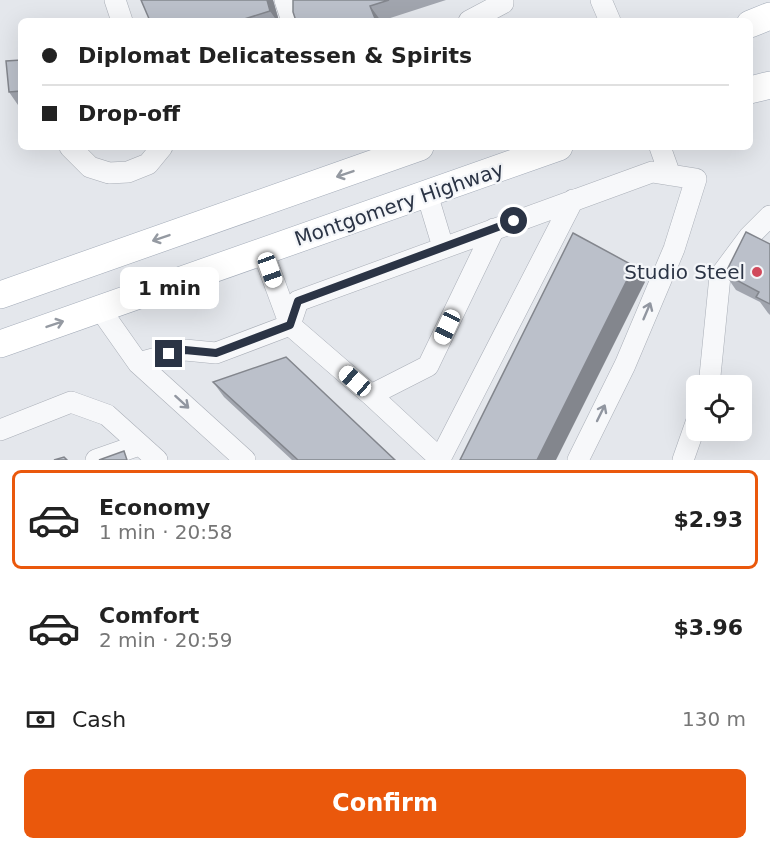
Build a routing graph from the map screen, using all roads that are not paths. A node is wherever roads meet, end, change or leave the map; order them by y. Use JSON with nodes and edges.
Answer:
{"nodes":[{"id":1,"x":285,"y":0,"type":"edge"},
{"id":2,"x":503,"y":0,"type":"edge"},
{"id":3,"x":601,"y":0,"type":"edge"},
{"id":4,"x":770,"y":16,"type":"edge"},
{"id":5,"x":291,"y":18,"type":"edge"},
{"id":6,"x":475,"y":18,"type":"edge"},
{"id":7,"x":609,"y":18,"type":"edge"},
{"id":8,"x":753,"y":23,"type":"edge"},
{"id":9,"x":770,"y":85,"type":"edge"},
{"id":10,"x":753,"y":89,"type":"edge"},
{"id":11,"x":73,"y":150,"type":"edge"},
{"id":12,"x":160,"y":150,"type":"edge"},
{"id":13,"x":402,"y":150,"type":"edge"},
{"id":14,"x":551,"y":150,"type":"edge"},
{"id":15,"x":661,"y":150,"type":"edge"},
{"id":16,"x":377,"y":154,"type":"edge"},
{"id":17,"x":670,"y":175,"type":"junction"},
{"id":18,"x":427,"y":194,"type":"junction"},
{"id":19,"x":573,"y":200,"type":"junction"},
{"id":20,"x":770,"y":216,"type":"edge"},
{"id":21,"x":494,"y":229,"type":"junction"},
{"id":22,"x":443,"y":247,"type":"junction"},
{"id":23,"x":263,"y":252,"type":"junction"},
{"id":24,"x":0,"y":295,"type":"edge"},
{"id":25,"x":100,"y":309,"type":"junction"},
{"id":26,"x":290,"y":325,"type":"junction"},
{"id":27,"x":0,"y":344,"type":"edge"},
{"id":28,"x":138,"y":363,"type":"junction"},
{"id":29,"x":710,"y":375,"type":"edge"},
{"id":30,"x":371,"y":395,"type":"junction"},
{"id":31,"x":0,"y":430,"type":"edge"},
{"id":32,"x":690,"y":441,"type":"edge"},
{"id":33,"x":139,"y":445,"type":"junction"},
{"id":34,"x":96,"y":460,"type":"edge"},
{"id":35,"x":157,"y":460,"type":"edge"},
{"id":36,"x":245,"y":460,"type":"edge"},
{"id":37,"x":578,"y":460,"type":"edge"},
{"id":38,"x":683,"y":460,"type":"edge"}],
"edges":[{"from":1,"to":5,"type":"street"},
{"from":2,"to":6,"type":"street"},
{"from":3,"to":7,"type":"street"},
{"from":4,"to":8,"type":"main road"},
{"from":9,"to":10,"type":"main road"},
{"from":11,"to":12,"type":"street"},
{"from":13,"to":16,"type":"main road"},
{"from":14,"to":18,"type":"main road","name":"Montgomery Highway"},
{"from":15,"to":17,"type":"street"},
{"from":16,"to":24,"type":"main road","one_way":true},
{"from":17,"to":19,"type":"street"},
{"from":37,"to":17,"type":"street","one_way":true},
{"from":18,"to":22,"type":"street"},
{"from":18,"to":23,"type":"main road","name":"Montgomery Highway"},
{"from":19,"to":21,"type":"street"},
{"from":19,"to":30,"type":"street"},
{"from":20,"to":29,"type":"street"},
{"from":21,"to":22,"type":"street"},
{"from":21,"to":30,"type":"street"},
{"from":22,"to":26,"type":"street"},
{"from":23,"to":25,"type":"main road","name":"Montgomery Highway"},
{"from":23,"to":26,"type":"street"},
{"from":27,"to":25,"type":"main road","name":"Montgomery Highway","one_way":true},
{"from":25,"to":28,"type":"street"},
{"from":26,"to":28,"type":"street"},
{"from":26,"to":30,"type":"street"},
{"from":28,"to":36,"type":"street","one_way":true},
{"from":31,"to":33,"type":"street"},
{"from":32,"to":38,"type":"street"},
{"from":33,"to":34,"type":"street"},
{"from":33,"to":35,"type":"street"}]}
